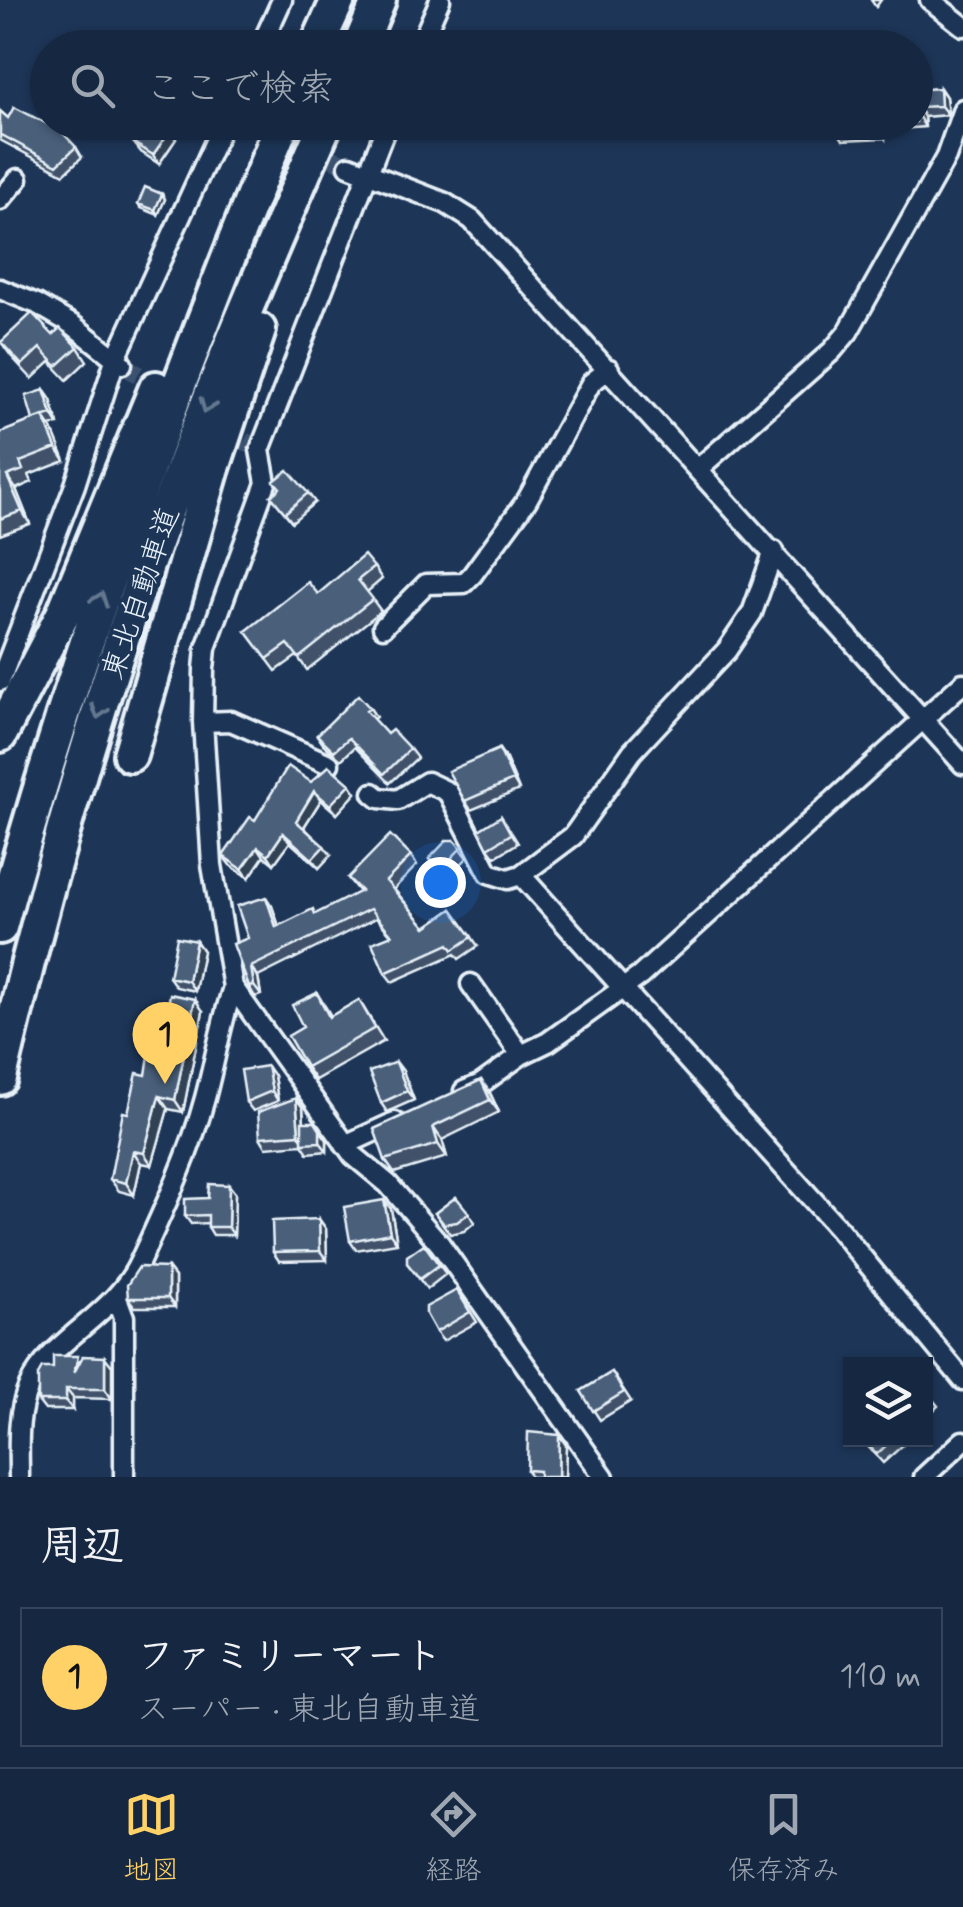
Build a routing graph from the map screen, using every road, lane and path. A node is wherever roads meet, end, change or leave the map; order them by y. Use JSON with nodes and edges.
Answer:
{"nodes":[{"id":1,"x":282,"y":0,"type":"edge"},
{"id":2,"x":338,"y":0,"type":"edge"},
{"id":3,"x":379,"y":0,"type":"edge"},
{"id":4,"x":440,"y":0,"type":"edge"},
{"id":5,"x":930,"y":0,"type":"edge"},
{"id":6,"x":963,"y":26,"type":"edge"},
{"id":7,"x":268,"y":30,"type":"edge"},
{"id":8,"x":324,"y":30,"type":"edge"},
{"id":9,"x":366,"y":30,"type":"edge"},
{"id":10,"x":426,"y":30,"type":"edge"},
{"id":11,"x":963,"y":109,"type":"edge"},
{"id":12,"x":216,"y":140,"type":"edge"},
{"id":13,"x":272,"y":140,"type":"edge"},
{"id":14,"x":274,"y":140,"type":"edge"},
{"id":15,"x":320,"y":140,"type":"edge"},
{"id":16,"x":322,"y":140,"type":"edge"},
{"id":17,"x":381,"y":140,"type":"edge"},
{"id":18,"x":349,"y":166,"type":"tunnel mouth"},
{"id":19,"x":368,"y":173,"type":"junction"},
{"id":20,"x":18,"y":179,"type":"dead end"},
{"id":21,"x":0,"y":200,"type":"edge"},
{"id":22,"x":0,"y":289,"type":"edge"},
{"id":23,"x":119,"y":363,"type":"junction"},
{"id":24,"x":609,"y":369,"type":"junction"},
{"id":25,"x":698,"y":468,"type":"junction"},
{"id":26,"x":774,"y":551,"type":"junction"},
{"id":27,"x":383,"y":627,"type":"dead end"},
{"id":28,"x":0,"y":681,"type":"edge"},
{"id":29,"x":963,"y":683,"type":"edge"},
{"id":30,"x":924,"y":718,"type":"junction"},
{"id":31,"x":203,"y":722,"type":"junction"},
{"id":32,"x":0,"y":735,"type":"edge"},
{"id":33,"x":130,"y":755,"type":"dead end"},
{"id":34,"x":328,"y":764,"type":"edge"},
{"id":35,"x":963,"y":764,"type":"edge"},
{"id":36,"x":374,"y":792,"type":"dead end"},
{"id":37,"x":521,"y":875,"type":"junction"},
{"id":38,"x":0,"y":927,"type":"edge"},
{"id":39,"x":471,"y":984,"type":"dead end"},
{"id":40,"x":233,"y":986,"type":"junction"},
{"id":41,"x":624,"y":987,"type":"junction"},
{"id":42,"x":521,"y":1055,"type":"junction"},
{"id":43,"x":0,"y":1078,"type":"edge"},
{"id":44,"x":448,"y":1099,"type":"edge"},
{"id":45,"x":415,"y":1114,"type":"edge"},
{"id":46,"x":346,"y":1144,"type":"junction"},
{"id":47,"x":116,"y":1298,"type":"junction"},
{"id":48,"x":963,"y":1380,"type":"edge"},
{"id":49,"x":963,"y":1441,"type":"edge"},
{"id":50,"x":19,"y":1477,"type":"edge"},
{"id":51,"x":124,"y":1477,"type":"edge"},
{"id":52,"x":604,"y":1477,"type":"edge"},
{"id":53,"x":924,"y":1477,"type":"edge"}],
"edges":[{"from":1,"to":7,"type":"street"},
{"from":2,"to":8,"type":"highway"},
{"from":3,"to":9,"type":"highway"},
{"from":4,"to":10,"type":"street"},
{"from":5,"to":6,"type":"street"},
{"from":11,"to":25,"type":"street"},
{"from":12,"to":23,"type":"street"},
{"from":13,"to":32,"type":"highway"},
{"from":38,"to":14,"type":"highway","name":"東北自動車道","one_way":true},
{"from":15,"to":43,"type":"highway","name":"東北自動車道","one_way":true},
{"from":16,"to":33,"type":"highway"},
{"from":17,"to":19,"type":"street"},
{"from":18,"to":19,"type":"street"},
{"from":19,"to":24,"type":"street"},
{"from":19,"to":31,"type":"street"},
{"from":20,"to":21,"type":"street"},
{"from":22,"to":23,"type":"street"},
{"from":23,"to":28,"type":"street"},
{"from":24,"to":25,"type":"street"},
{"from":24,"to":27,"type":"street"},
{"from":25,"to":26,"type":"street"},
{"from":26,"to":30,"type":"street"},
{"from":26,"to":37,"type":"street"},
{"from":29,"to":30,"type":"street"},
{"from":30,"to":35,"type":"street"},
{"from":30,"to":41,"type":"street"},
{"from":31,"to":34,"type":"street"},
{"from":31,"to":40,"type":"street"},
{"from":36,"to":37,"type":"street"},
{"from":37,"to":41,"type":"street"},
{"from":39,"to":42,"type":"street"},
{"from":40,"to":46,"type":"street"},
{"from":40,"to":47,"type":"street"},
{"from":41,"to":42,"type":"street"},
{"from":41,"to":48,"type":"street"},
{"from":42,"to":44,"type":"street"},
{"from":45,"to":46,"type":"street"},
{"from":46,"to":52,"type":"street"},
{"from":47,"to":50,"type":"street"},
{"from":47,"to":51,"type":"street"},
{"from":49,"to":53,"type":"street"}]}
